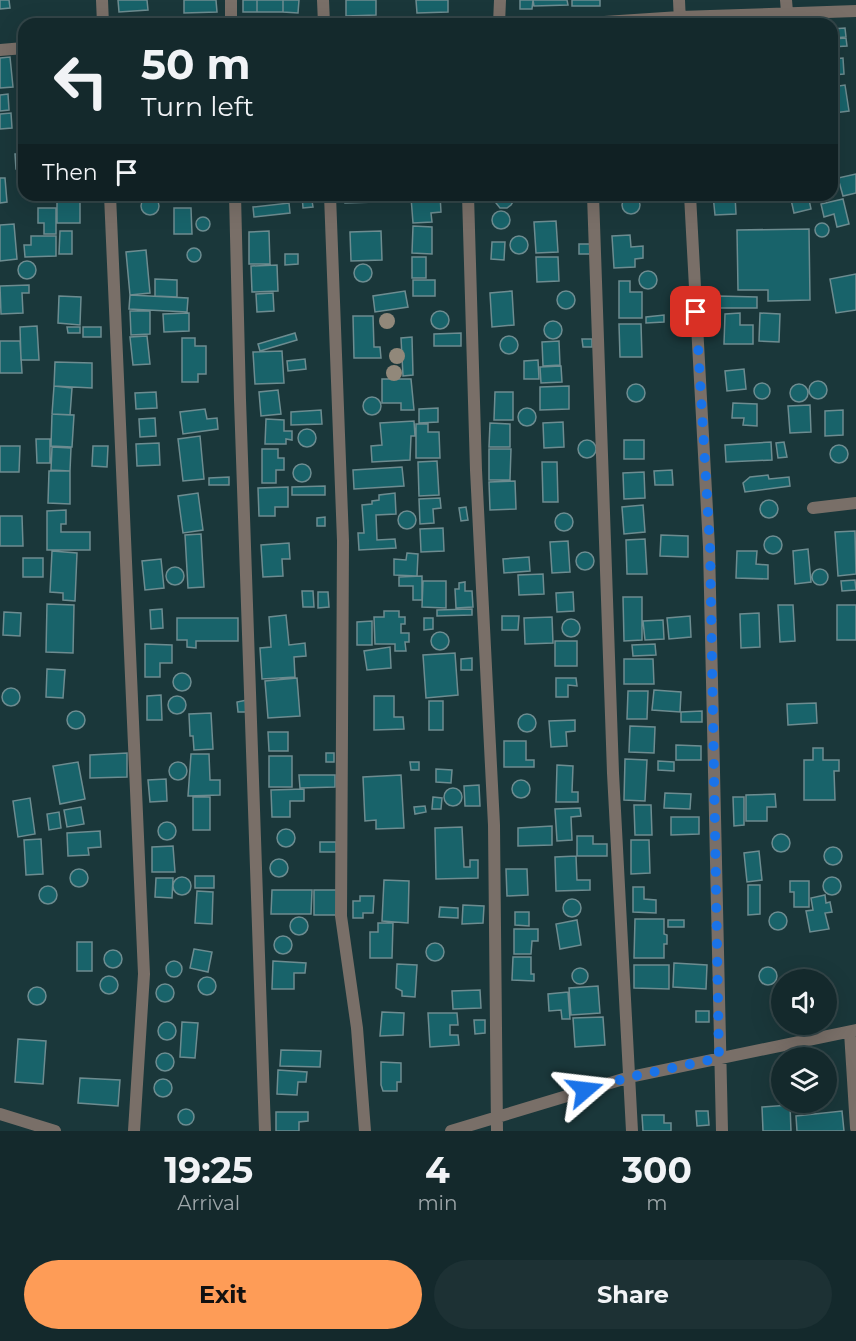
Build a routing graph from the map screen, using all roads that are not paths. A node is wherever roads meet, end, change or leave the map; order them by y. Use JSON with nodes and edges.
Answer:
{"nodes":[{"id":1,"x":102,"y":0,"type":"edge"},
{"id":2,"x":231,"y":0,"type":"edge"},
{"id":3,"x":323,"y":0,"type":"edge"},
{"id":4,"x":500,"y":0,"type":"edge"},
{"id":5,"x":679,"y":0,"type":"edge"},
{"id":6,"x":787,"y":6,"type":"edge"},
{"id":7,"x":856,"y":11,"type":"edge"},
{"id":8,"x":103,"y":18,"type":"edge"},
{"id":9,"x":231,"y":18,"type":"edge"},
{"id":10,"x":324,"y":18,"type":"edge"},
{"id":11,"x":500,"y":18,"type":"edge"},
{"id":12,"x":680,"y":18,"type":"edge"},
{"id":13,"x":695,"y":18,"type":"edge"},
{"id":14,"x":18,"y":48,"type":"edge"},
{"id":15,"x":0,"y":50,"type":"edge"},
{"id":16,"x":110,"y":201,"type":"edge"},
{"id":17,"x":235,"y":201,"type":"edge"},
{"id":18,"x":330,"y":201,"type":"edge"},
{"id":19,"x":468,"y":201,"type":"edge"},
{"id":20,"x":593,"y":201,"type":"edge"},
{"id":21,"x":690,"y":201,"type":"edge"},
{"id":22,"x":856,"y":503,"type":"edge"},
{"id":23,"x":813,"y":508,"type":"dead end"},
{"id":24,"x":853,"y":1031,"type":"edge"},
{"id":25,"x":719,"y":1058,"type":"junction"},
{"id":26,"x":630,"y":1077,"type":"junction"},
{"id":27,"x":0,"y":1114,"type":"edge"},
{"id":28,"x":496,"y":1117,"type":"junction"},
{"id":29,"x":856,"y":1128,"type":"edge"},
{"id":30,"x":55,"y":1131,"type":"edge"},
{"id":31,"x":134,"y":1131,"type":"edge"},
{"id":32,"x":265,"y":1131,"type":"edge"},
{"id":33,"x":365,"y":1131,"type":"edge"},
{"id":34,"x":451,"y":1131,"type":"edge"},
{"id":35,"x":497,"y":1131,"type":"edge"},
{"id":36,"x":632,"y":1131,"type":"edge"},
{"id":37,"x":722,"y":1131,"type":"edge"}],
"edges":[{"from":1,"to":8,"type":"street"},
{"from":2,"to":9,"type":"street"},
{"from":3,"to":10,"type":"street"},
{"from":4,"to":11,"type":"street"},
{"from":5,"to":12,"type":"street"},
{"from":6,"to":7,"type":"street"},
{"from":6,"to":13,"type":"street"},
{"from":14,"to":15,"type":"street"},
{"from":16,"to":31,"type":"street"},
{"from":17,"to":32,"type":"street"},
{"from":18,"to":33,"type":"street"},
{"from":19,"to":28,"type":"street"},
{"from":20,"to":26,"type":"street"},
{"from":21,"to":25,"type":"street"},
{"from":22,"to":23,"type":"street"},
{"from":24,"to":25,"type":"street"},
{"from":24,"to":29,"type":"street"},
{"from":25,"to":26,"type":"street"},
{"from":25,"to":37,"type":"street"},
{"from":26,"to":28,"type":"street"},
{"from":26,"to":36,"type":"street"},
{"from":27,"to":30,"type":"street"},
{"from":28,"to":34,"type":"street"},
{"from":28,"to":35,"type":"street"}]}
